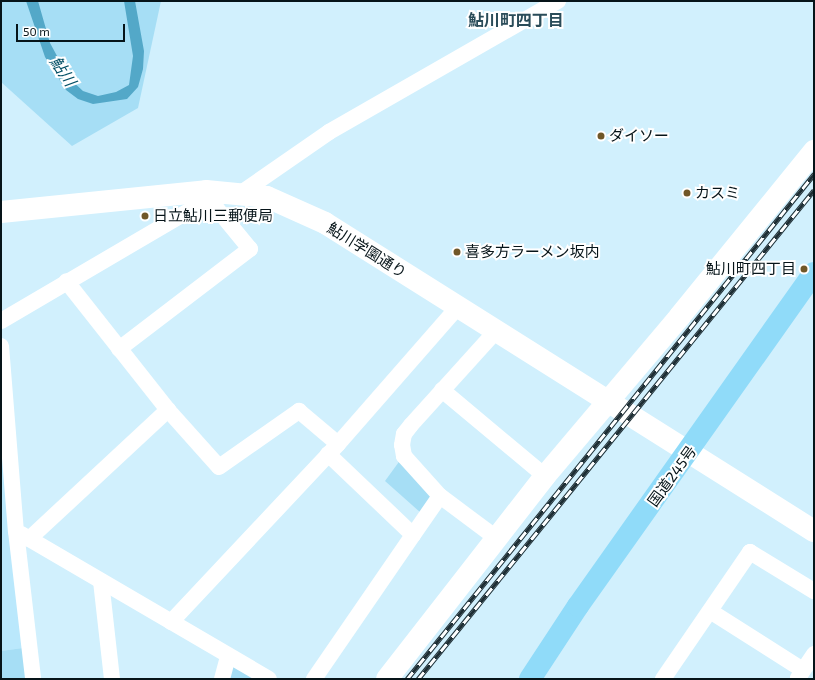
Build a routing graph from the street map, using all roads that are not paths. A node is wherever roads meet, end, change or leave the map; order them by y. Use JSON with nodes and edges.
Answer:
{"nodes":[{"id":1,"x":558,"y":1,"type":"edge"},
{"id":2,"x":814,"y":150,"type":"edge"},
{"id":3,"x":241,"y":193,"type":"junction"},
{"id":4,"x":209,"y":199,"type":"junction"},
{"id":5,"x":1,"y":212,"type":"edge"},
{"id":6,"x":814,"y":273,"type":"edge"},
{"id":7,"x":66,"y":281,"type":"junction"},
{"id":8,"x":458,"y":307,"type":"junction"},
{"id":9,"x":1,"y":322,"type":"edge"},
{"id":10,"x":496,"y":331,"type":"junction"},
{"id":11,"x":1,"y":346,"type":"edge"},
{"id":12,"x":119,"y":349,"type":"junction"},
{"id":13,"x":442,"y":390,"type":"junction"},
{"id":14,"x":609,"y":401,"type":"junction"},
{"id":15,"x":168,"y":410,"type":"junction"},
{"id":16,"x":333,"y":449,"type":"junction"},
{"id":17,"x":689,"y":452,"type":"junction"},
{"id":18,"x":545,"y":476,"type":"junction"},
{"id":19,"x":440,"y":496,"type":"junction"},
{"id":20,"x":814,"y":531,"type":"edge"},
{"id":21,"x":23,"y":535,"type":"junction"},
{"id":22,"x":413,"y":535,"type":"junction"},
{"id":23,"x":495,"y":537,"type":"junction"},
{"id":24,"x":101,"y":581,"type":"junction"},
{"id":25,"x":814,"y":591,"type":"edge"},
{"id":26,"x":710,"y":611,"type":"junction"},
{"id":27,"x":171,"y":622,"type":"junction"},
{"id":28,"x":814,"y":654,"type":"edge"},
{"id":29,"x":228,"y":657,"type":"junction"},
{"id":30,"x":800,"y":675,"type":"edge"},
{"id":31,"x":670,"y":677,"type":"edge"},
{"id":32,"x":33,"y":679,"type":"edge"},
{"id":33,"x":112,"y":679,"type":"edge"},
{"id":34,"x":222,"y":679,"type":"edge"},
{"id":35,"x":269,"y":679,"type":"edge"},
{"id":36,"x":314,"y":679,"type":"edge"},
{"id":37,"x":386,"y":679,"type":"edge"},
{"id":38,"x":530,"y":679,"type":"edge"}],
"edges":[{"from":1,"to":3,"type":"street"},
{"from":2,"to":14,"type":"street"},
{"from":3,"to":4,"type":"street"},
{"from":3,"to":5,"type":"street","name":"鮎川学園通り"},
{"from":3,"to":8,"type":"street","name":"鮎川学園通り"},
{"from":4,"to":7,"type":"street"},
{"from":4,"to":12,"type":"street"},
{"from":6,"to":17,"type":"highway","name":"国道245号"},
{"from":7,"to":9,"type":"street"},
{"from":7,"to":12,"type":"street"},
{"from":8,"to":10,"type":"street","name":"鮎川学園通り"},
{"from":8,"to":16,"type":"street"},
{"from":10,"to":13,"type":"street"},
{"from":10,"to":14,"type":"street","name":"鮎川学園通り"},
{"from":11,"to":21,"type":"street"},
{"from":12,"to":15,"type":"street"},
{"from":13,"to":18,"type":"street"},
{"from":13,"to":19,"type":"street"},
{"from":14,"to":17,"type":"street","name":"鮎川学園通り"},
{"from":14,"to":18,"type":"street"},
{"from":15,"to":16,"type":"street"},
{"from":15,"to":21,"type":"street"},
{"from":16,"to":22,"type":"street"},
{"from":16,"to":27,"type":"street"},
{"from":17,"to":20,"type":"street","name":"鮎川学園通り"},
{"from":17,"to":38,"type":"highway","name":"国道245号"},
{"from":18,"to":23,"type":"street"},
{"from":19,"to":22,"type":"street"},
{"from":19,"to":23,"type":"street"},
{"from":21,"to":24,"type":"street"},
{"from":21,"to":32,"type":"street"},
{"from":22,"to":36,"type":"street"},
{"from":23,"to":37,"type":"street"},
{"from":24,"to":27,"type":"street"},
{"from":24,"to":33,"type":"street"},
{"from":25,"to":26,"type":"street"},
{"from":26,"to":30,"type":"street"},
{"from":26,"to":31,"type":"street"},
{"from":27,"to":29,"type":"street"},
{"from":28,"to":30,"type":"street"},
{"from":29,"to":34,"type":"street"},
{"from":29,"to":35,"type":"street"}]}
